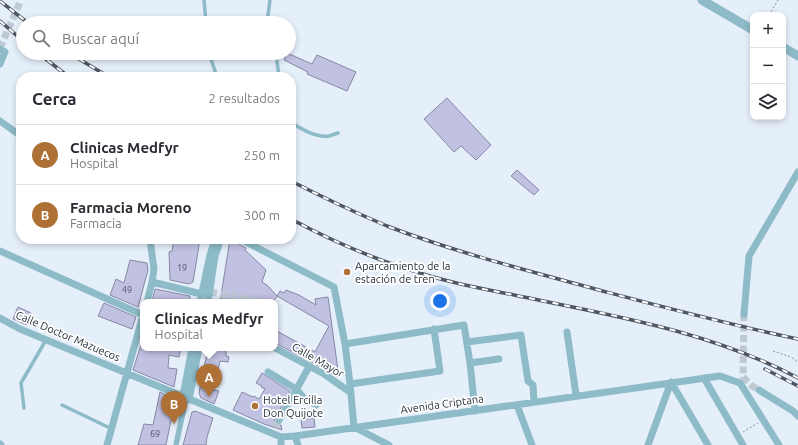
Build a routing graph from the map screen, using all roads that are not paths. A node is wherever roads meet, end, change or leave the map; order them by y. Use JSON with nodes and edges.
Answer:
{"nodes":[{"id":1,"x":204,"y":0,"type":"edge"},
{"id":2,"x":270,"y":0,"type":"edge"},
{"id":3,"x":702,"y":0,"type":"edge"},
{"id":4,"x":205,"y":16,"type":"edge"},
{"id":5,"x":268,"y":16,"type":"edge"},
{"id":6,"x":750,"y":28,"type":"edge"},
{"id":7,"x":785,"y":48,"type":"edge"},
{"id":8,"x":0,"y":49,"type":"edge"},
{"id":9,"x":798,"y":56,"type":"edge"},
{"id":10,"x":211,"y":60,"type":"edge"},
{"id":11,"x":277,"y":60,"type":"edge"},
{"id":12,"x":0,"y":64,"type":"edge"},
{"id":13,"x":215,"y":72,"type":"edge"},
{"id":14,"x":278,"y":72,"type":"edge"},
{"id":15,"x":0,"y":121,"type":"edge"},
{"id":16,"x":296,"y":125,"type":"edge"},
{"id":17,"x":16,"y":132,"type":"edge"},
{"id":18,"x":338,"y":133,"type":"dead end"},
{"id":19,"x":798,"y":172,"type":"edge"},
{"id":20,"x":151,"y":244,"type":"edge"},
{"id":21,"x":213,"y":244,"type":"edge"},
{"id":22,"x":219,"y":244,"type":"edge"},
{"id":23,"x":250,"y":244,"type":"edge"},
{"id":24,"x":0,"y":251,"type":"edge"},
{"id":25,"x":152,"y":282,"type":"junction"},
{"id":26,"x":210,"y":292,"type":"junction"},
{"id":27,"x":202,"y":294,"type":"junction"},
{"id":28,"x":148,"y":299,"type":"edge"},
{"id":29,"x":201,"y":299,"type":"edge"},
{"id":30,"x":209,"y":299,"type":"edge"},
{"id":31,"x":140,"y":314,"type":"edge"},
{"id":32,"x":744,"y":314,"type":"tunnel mouth"},
{"id":33,"x":0,"y":318,"type":"edge"},
{"id":34,"x":140,"y":326,"type":"edge"},
{"id":35,"x":434,"y":329,"type":"junction"},
{"id":36,"x":567,"y":332,"type":"dead end"},
{"id":37,"x":47,"y":339,"type":"junction"},
{"id":38,"x":466,"y":342,"type":"junction"},
{"id":39,"x":345,"y":344,"type":"junction"},
{"id":40,"x":278,"y":350,"type":"edge"},
{"id":41,"x":192,"y":351,"type":"edge"},
{"id":42,"x":198,"y":351,"type":"edge"},
{"id":43,"x":499,"y":359,"type":"dead end"},
{"id":44,"x":470,"y":363,"type":"junction"},
{"id":45,"x":309,"y":367,"type":"junction"},
{"id":46,"x":268,"y":372,"type":"dead end"},
{"id":47,"x":127,"y":373,"type":"junction"},
{"id":48,"x":704,"y":378,"type":"junction"},
{"id":49,"x":671,"y":382,"type":"junction"},
{"id":50,"x":350,"y":384,"type":"junction"},
{"id":51,"x":296,"y":389,"type":"junction"},
{"id":52,"x":759,"y":390,"type":"tunnel mouth"},
{"id":53,"x":350,"y":392,"type":"junction"},
{"id":54,"x":576,"y":395,"type":"junction"},
{"id":55,"x":186,"y":398,"type":"junction"},
{"id":56,"x":534,"y":402,"type":"junction"},
{"id":57,"x":62,"y":405,"type":"dead end"},
{"id":58,"x":316,"y":405,"type":"dead end"},
{"id":59,"x":517,"y":405,"type":"junction"},
{"id":60,"x":24,"y":408,"type":"dead end"},
{"id":61,"x":475,"y":411,"type":"junction"},
{"id":62,"x":798,"y":416,"type":"edge"},
{"id":63,"x":279,"y":420,"type":"tunnel mouth"},
{"id":64,"x":354,"y":427,"type":"junction"},
{"id":65,"x":112,"y":429,"type":"junction"},
{"id":66,"x":295,"y":436,"type":"junction"},
{"id":67,"x":281,"y":437,"type":"junction"},
{"id":68,"x":107,"y":445,"type":"edge"},
{"id":69,"x":176,"y":445,"type":"edge"},
{"id":70,"x":281,"y":445,"type":"edge"},
{"id":71,"x":298,"y":445,"type":"edge"},
{"id":72,"x":389,"y":445,"type":"edge"},
{"id":73,"x":532,"y":445,"type":"edge"},
{"id":74,"x":648,"y":445,"type":"edge"},
{"id":75,"x":708,"y":445,"type":"edge"},
{"id":76,"x":743,"y":445,"type":"edge"},
{"id":77,"x":779,"y":445,"type":"edge"}],
"edges":[{"from":1,"to":4,"type":"lane"},
{"from":2,"to":5,"type":"lane"},
{"from":3,"to":6,"type":"street"},
{"from":7,"to":9,"type":"street"},
{"from":8,"to":12,"type":"street"},
{"from":10,"to":13,"type":"lane"},
{"from":11,"to":14,"type":"lane"},
{"from":15,"to":17,"type":"street"},
{"from":16,"to":18,"type":"lane"},
{"from":19,"to":32,"type":"street"},
{"from":20,"to":25,"type":"street"},
{"from":21,"to":27,"type":"street"},
{"from":22,"to":26,"type":"street"},
{"from":23,"to":39,"type":"street"},
{"from":24,"to":31,"type":"street"},
{"from":25,"to":27,"type":"street"},
{"from":25,"to":28,"type":"street"},
{"from":26,"to":27,"type":"street"},
{"from":26,"to":30,"type":"street"},
{"from":27,"to":29,"type":"street"},
{"from":33,"to":37,"type":"street","name":"Calle Doctor Mazuecos"},
{"from":34,"to":47,"type":"street"},
{"from":35,"to":38,"type":"street"},
{"from":35,"to":39,"type":"street"},
{"from":35,"to":50,"type":"street"},
{"from":36,"to":54,"type":"street"},
{"from":37,"to":47,"type":"street","name":"Calle Doctor Mazuecos"},
{"from":37,"to":60,"type":"lane"},
{"from":38,"to":44,"type":"street"},
{"from":38,"to":56,"type":"street"},
{"from":39,"to":50,"type":"street"},
{"from":40,"to":45,"type":"street","name":"Calle Mayor"},
{"from":41,"to":55,"type":"street"},
{"from":42,"to":55,"type":"street"},
{"from":43,"to":44,"type":"street"},
{"from":44,"to":61,"type":"street"},
{"from":45,"to":51,"type":"street"},
{"from":45,"to":53,"type":"street","name":"Calle Mayor"},
{"from":46,"to":51,"type":"street"},
{"from":47,"to":55,"type":"street","name":"Calle Doctor Mazuecos"},
{"from":47,"to":65,"type":"street"},
{"from":48,"to":49,"type":"street","name":"Avenida Criptana"},
{"from":48,"to":76,"type":"street"},
{"from":48,"to":77,"type":"street","name":"Avenida Criptana"},
{"from":49,"to":54,"type":"street","name":"Avenida Criptana"},
{"from":49,"to":74,"type":"street"},
{"from":49,"to":75,"type":"street"},
{"from":50,"to":53,"type":"street"},
{"from":51,"to":58,"type":"street"},
{"from":51,"to":63,"type":"street"},
{"from":52,"to":62,"type":"street"},
{"from":53,"to":64,"type":"street"},
{"from":54,"to":56,"type":"street","name":"Avenida Criptana"},
{"from":55,"to":67,"type":"street","name":"Avenida Criptana"},
{"from":55,"to":69,"type":"street"},
{"from":56,"to":59,"type":"street","name":"Avenida Criptana"},
{"from":57,"to":65,"type":"lane"},
{"from":59,"to":61,"type":"street","name":"Avenida Criptana"},
{"from":59,"to":73,"type":"street"},
{"from":61,"to":64,"type":"street","name":"Avenida Criptana"},
{"from":64,"to":66,"type":"street","name":"Avenida Criptana"},
{"from":64,"to":72,"type":"street"},
{"from":65,"to":68,"type":"street"},
{"from":66,"to":67,"type":"street","name":"Avenida Criptana"},
{"from":66,"to":71,"type":"street"},
{"from":67,"to":70,"type":"street"}]}
